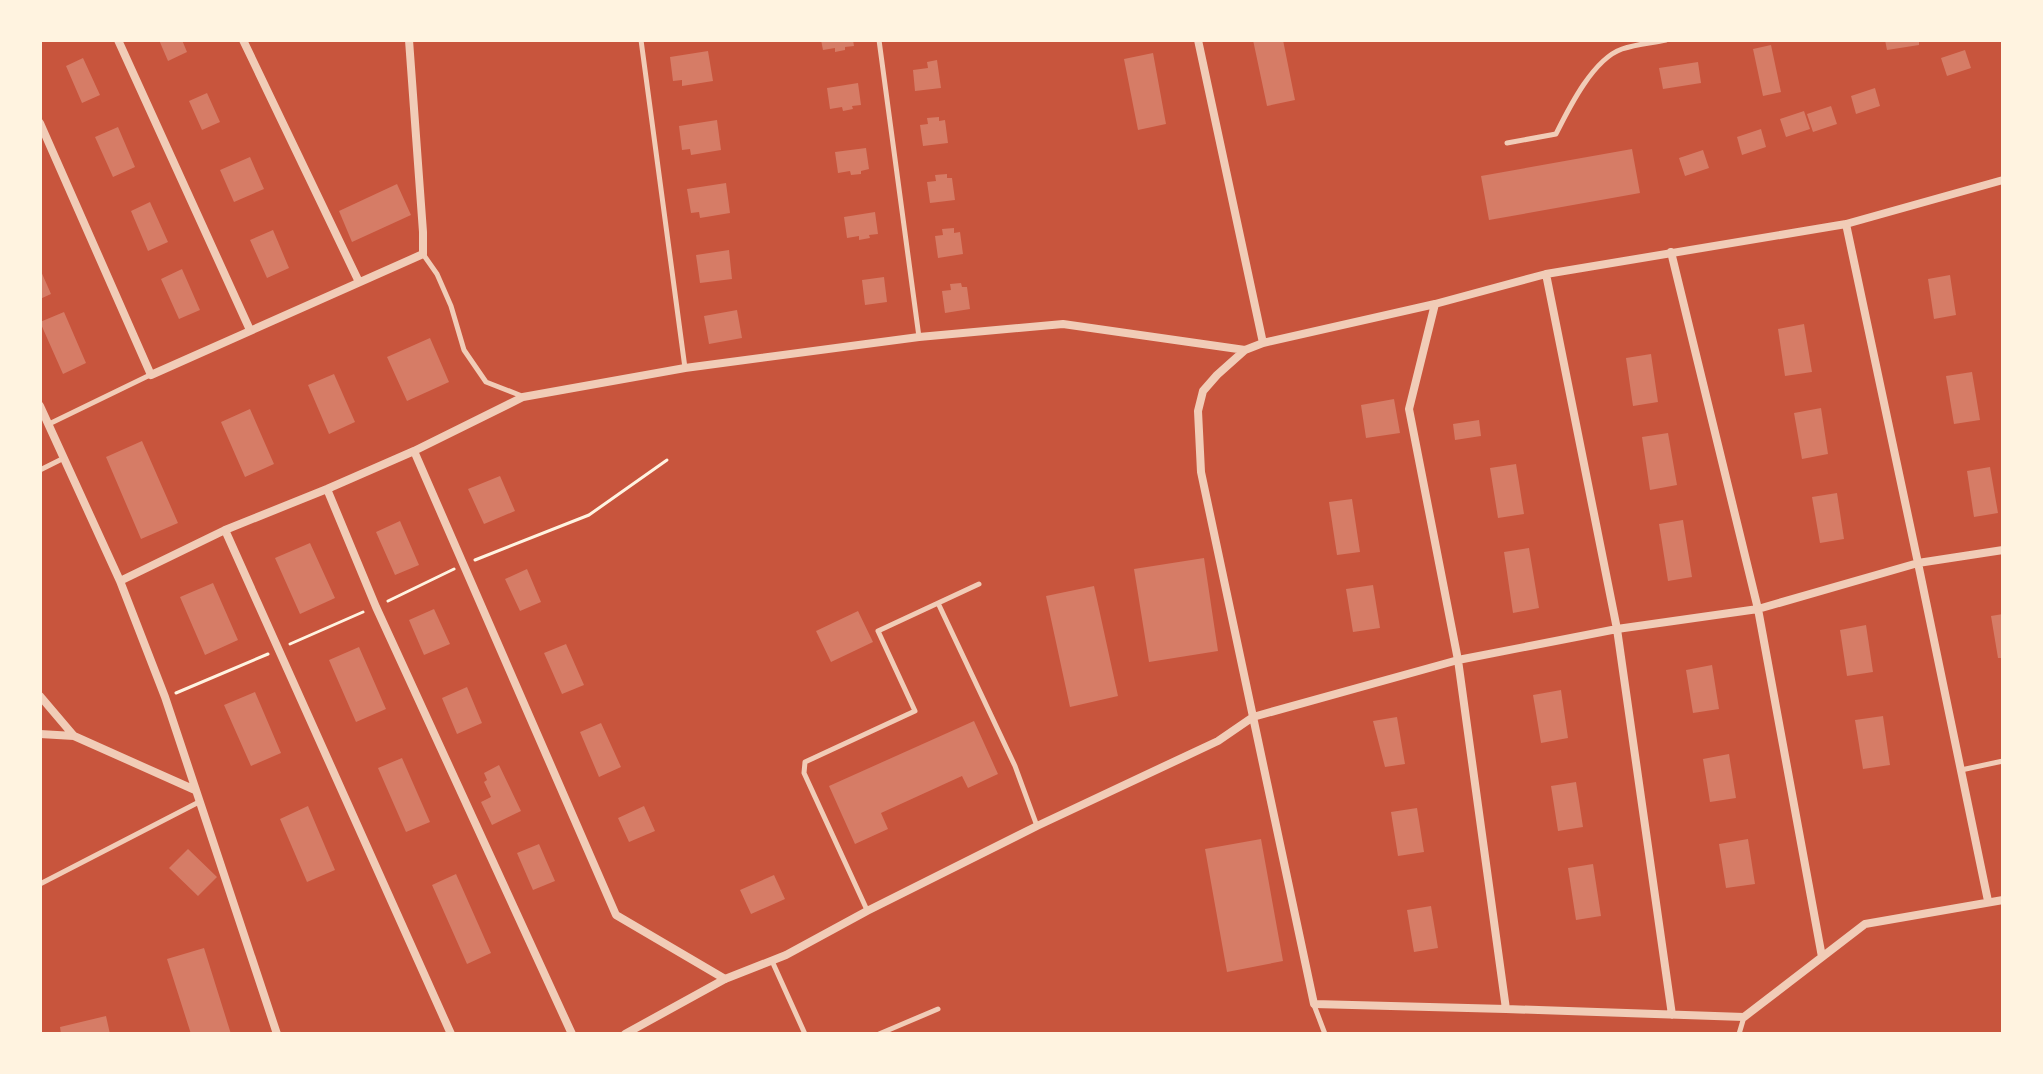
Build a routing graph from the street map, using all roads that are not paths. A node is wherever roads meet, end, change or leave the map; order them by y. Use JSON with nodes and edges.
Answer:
{"nodes":[{"id":1,"x":118,"y":40,"type":"edge"},
{"id":2,"x":243,"y":40,"type":"edge"},
{"id":3,"x":409,"y":40,"type":"edge"},
{"id":4,"x":641,"y":40,"type":"edge"},
{"id":5,"x":879,"y":40,"type":"edge"},
{"id":6,"x":1198,"y":40,"type":"edge"},
{"id":7,"x":1666,"y":40,"type":"edge"},
{"id":8,"x":40,"y":123,"type":"edge"},
{"id":9,"x":1507,"y":143,"type":"dead end"},
{"id":10,"x":2003,"y":180,"type":"edge"},
{"id":11,"x":1846,"y":224,"type":"junction"},
{"id":12,"x":1671,"y":252,"type":"junction"},
{"id":13,"x":423,"y":254,"type":"junction"},
{"id":14,"x":1546,"y":274,"type":"junction"},
{"id":15,"x":359,"y":282,"type":"junction"},
{"id":16,"x":1435,"y":304,"type":"junction"},
{"id":17,"x":250,"y":330,"type":"junction"},
{"id":18,"x":919,"y":337,"type":"junction"},
{"id":19,"x":1263,"y":343,"type":"junction"},
{"id":20,"x":1245,"y":350,"type":"junction"},
{"id":21,"x":685,"y":368,"type":"junction"},
{"id":22,"x":151,"y":375,"type":"junction"},
{"id":23,"x":523,"y":397,"type":"junction"},
{"id":24,"x":40,"y":406,"type":"edge"},
{"id":25,"x":49,"y":424,"type":"junction"},
{"id":26,"x":414,"y":451,"type":"junction"},
{"id":27,"x":64,"y":458,"type":"junction"},
{"id":28,"x":40,"y":470,"type":"edge"},
{"id":29,"x":327,"y":489,"type":"junction"},
{"id":30,"x":225,"y":530,"type":"junction"},
{"id":31,"x":2003,"y":550,"type":"edge"},
{"id":32,"x":1918,"y":563,"type":"junction"},
{"id":33,"x":120,"y":581,"type":"junction"},
{"id":34,"x":979,"y":584,"type":"dead end"},
{"id":35,"x":938,"y":603,"type":"junction"},
{"id":36,"x":1758,"y":609,"type":"junction"},
{"id":37,"x":1617,"y":629,"type":"junction"},
{"id":38,"x":1458,"y":660,"type":"junction"},
{"id":39,"x":40,"y":696,"type":"edge"},
{"id":40,"x":1253,"y":717,"type":"junction"},
{"id":41,"x":40,"y":734,"type":"edge"},
{"id":42,"x":74,"y":736,"type":"junction"},
{"id":43,"x":2003,"y":761,"type":"edge"},
{"id":44,"x":1961,"y":770,"type":"junction"},
{"id":45,"x":195,"y":790,"type":"junction"},
{"id":46,"x":199,"y":802,"type":"junction"},
{"id":47,"x":1037,"y":826,"type":"junction"},
{"id":48,"x":40,"y":884,"type":"edge"},
{"id":49,"x":2003,"y":900,"type":"edge"},
{"id":50,"x":1988,"y":901,"type":"junction"},
{"id":51,"x":867,"y":911,"type":"junction"},
{"id":52,"x":1822,"y":957,"type":"junction"},
{"id":53,"x":772,"y":960,"type":"junction"},
{"id":54,"x":725,"y":979,"type":"junction"},
{"id":55,"x":1314,"y":1004,"type":"junction"},
{"id":56,"x":938,"y":1009,"type":"dead end"},
{"id":57,"x":1506,"y":1009,"type":"junction"},
{"id":58,"x":1672,"y":1015,"type":"junction"},
{"id":59,"x":1744,"y":1017,"type":"junction"},
{"id":60,"x":277,"y":1034,"type":"edge"},
{"id":61,"x":451,"y":1034,"type":"edge"},
{"id":62,"x":572,"y":1034,"type":"edge"},
{"id":63,"x":625,"y":1034,"type":"edge"},
{"id":64,"x":805,"y":1034,"type":"edge"},
{"id":65,"x":879,"y":1034,"type":"edge"},
{"id":66,"x":1325,"y":1034,"type":"edge"},
{"id":67,"x":1739,"y":1034,"type":"edge"}],
"edges":[{"from":1,"to":17,"type":"street"},
{"from":2,"to":15,"type":"street"},
{"from":3,"to":13,"type":"street"},
{"from":4,"to":21,"type":"lane"},
{"from":5,"to":18,"type":"lane"},
{"from":6,"to":19,"type":"street"},
{"from":7,"to":9,"type":"lane"},
{"from":8,"to":22,"type":"street"},
{"from":10,"to":11,"type":"street"},
{"from":11,"to":12,"type":"street"},
{"from":11,"to":32,"type":"street"},
{"from":12,"to":14,"type":"street"},
{"from":12,"to":36,"type":"street"},
{"from":13,"to":15,"type":"street"},
{"from":13,"to":23,"type":"lane"},
{"from":14,"to":16,"type":"street"},
{"from":14,"to":37,"type":"street"},
{"from":15,"to":17,"type":"street"},
{"from":16,"to":19,"type":"street"},
{"from":16,"to":38,"type":"street"},
{"from":17,"to":22,"type":"street"},
{"from":18,"to":20,"type":"street"},
{"from":18,"to":21,"type":"street"},
{"from":19,"to":20,"type":"street"},
{"from":20,"to":40,"type":"street"},
{"from":21,"to":23,"type":"street"},
{"from":22,"to":25,"type":"lane"},
{"from":23,"to":26,"type":"street"},
{"from":24,"to":25,"type":"street"},
{"from":25,"to":27,"type":"street"},
{"from":26,"to":29,"type":"street"},
{"from":26,"to":54,"type":"street"},
{"from":27,"to":28,"type":"lane"},
{"from":27,"to":33,"type":"street"},
{"from":29,"to":30,"type":"street"},
{"from":29,"to":62,"type":"street"},
{"from":30,"to":33,"type":"street"},
{"from":30,"to":61,"type":"street"},
{"from":31,"to":32,"type":"street"},
{"from":32,"to":36,"type":"street"},
{"from":32,"to":44,"type":"street"},
{"from":33,"to":45,"type":"street"},
{"from":34,"to":35,"type":"lane"},
{"from":35,"to":47,"type":"lane"},
{"from":35,"to":51,"type":"lane"},
{"from":36,"to":37,"type":"street"},
{"from":36,"to":52,"type":"street"},
{"from":37,"to":38,"type":"street"},
{"from":37,"to":58,"type":"street"},
{"from":38,"to":40,"type":"street"},
{"from":38,"to":57,"type":"street"},
{"from":39,"to":42,"type":"street"},
{"from":40,"to":47,"type":"street"},
{"from":40,"to":55,"type":"street"},
{"from":41,"to":42,"type":"street"},
{"from":42,"to":45,"type":"street"},
{"from":43,"to":44,"type":"lane"},
{"from":44,"to":50,"type":"street"},
{"from":45,"to":46,"type":"street"},
{"from":46,"to":48,"type":"lane"},
{"from":46,"to":60,"type":"street"},
{"from":47,"to":51,"type":"street"},
{"from":49,"to":50,"type":"street"},
{"from":50,"to":52,"type":"street"},
{"from":51,"to":53,"type":"street"},
{"from":52,"to":59,"type":"street"},
{"from":53,"to":54,"type":"street"},
{"from":53,"to":64,"type":"lane"},
{"from":54,"to":63,"type":"street"},
{"from":55,"to":57,"type":"street"},
{"from":55,"to":66,"type":"lane"},
{"from":56,"to":65,"type":"lane"},
{"from":57,"to":58,"type":"street"},
{"from":58,"to":59,"type":"street"},
{"from":59,"to":67,"type":"lane"}]}
